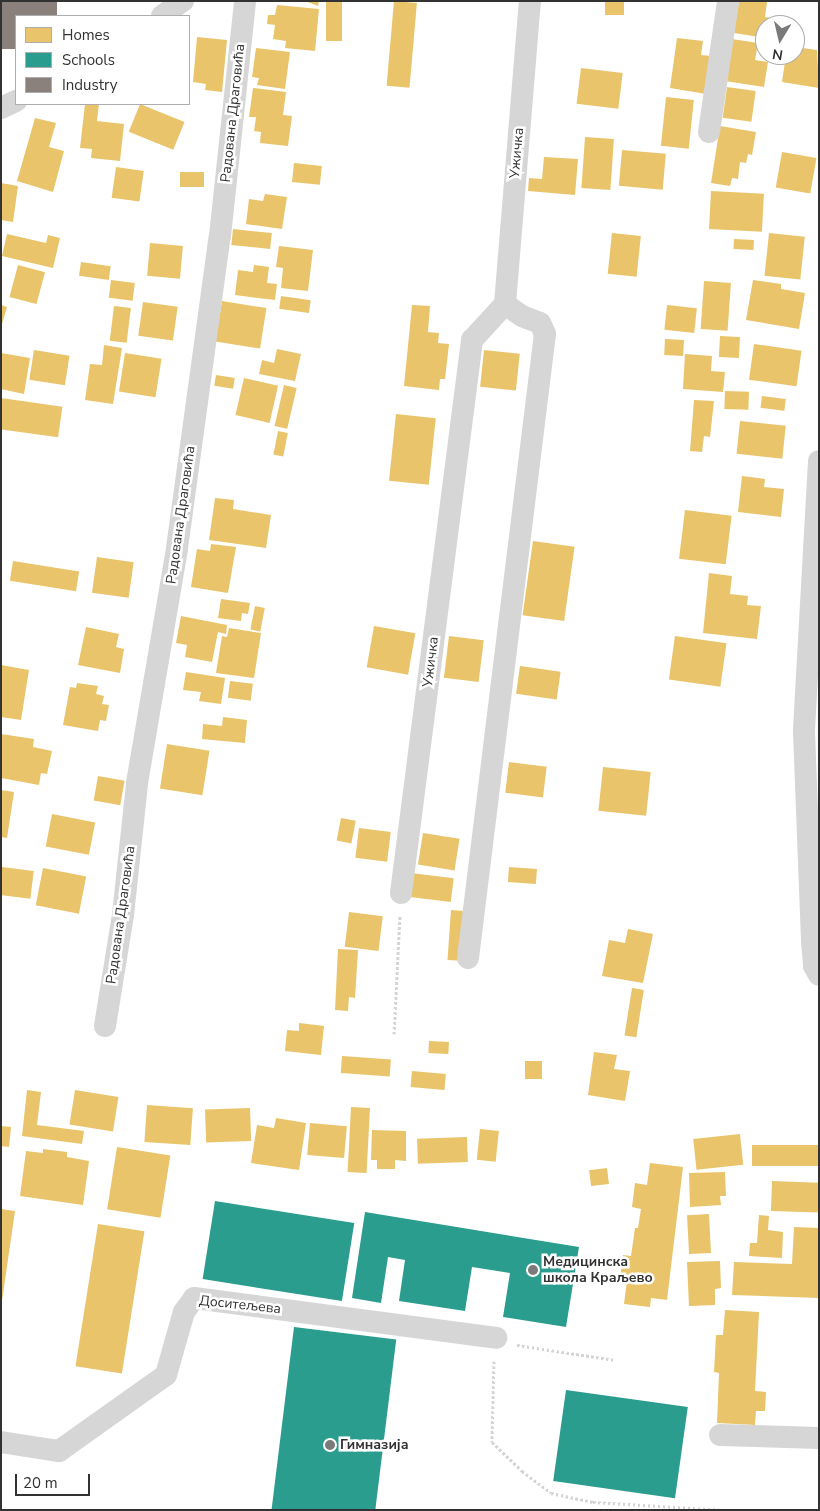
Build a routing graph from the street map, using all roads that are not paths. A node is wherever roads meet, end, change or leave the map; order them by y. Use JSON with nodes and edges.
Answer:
{"nodes":[{"id":1,"x":183,"y":1,"type":"edge"},
{"id":2,"x":245,"y":1,"type":"edge"},
{"id":3,"x":530,"y":1,"type":"edge"},
{"id":4,"x":728,"y":1,"type":"edge"},
{"id":5,"x":163,"y":15,"type":"edge"},
{"id":6,"x":15,"y":101,"type":"edge"},
{"id":7,"x":1,"y":108,"type":"edge"},
{"id":8,"x":709,"y":132,"type":"dead end"},
{"id":9,"x":505,"y":304,"type":"junction"},
{"id":10,"x":819,"y":461,"type":"edge"},
{"id":11,"x":401,"y":892,"type":"road end"},
{"id":12,"x":468,"y":958,"type":"dead end"},
{"id":13,"x":819,"y":975,"type":"edge"},
{"id":14,"x":105,"y":1026,"type":"dead end"},
{"id":15,"x":496,"y":1338,"type":"road end"},
{"id":16,"x":720,"y":1435,"type":"dead end"},
{"id":17,"x":819,"y":1438,"type":"edge"},
{"id":18,"x":1,"y":1442,"type":"edge"}],
"edges":[{"from":1,"to":5,"type":"street"},
{"from":2,"to":14,"type":"street","name":"Радована Драговића"},
{"from":3,"to":9,"type":"street","name":"Ужичка"},
{"from":4,"to":8,"type":"street"},
{"from":6,"to":7,"type":"street"},
{"from":9,"to":11,"type":"street","name":"Ужичка"},
{"from":9,"to":12,"type":"street"},
{"from":10,"to":13,"type":"street"},
{"from":15,"to":18,"type":"street","name":"Доситељева"},
{"from":16,"to":17,"type":"street"}]}
